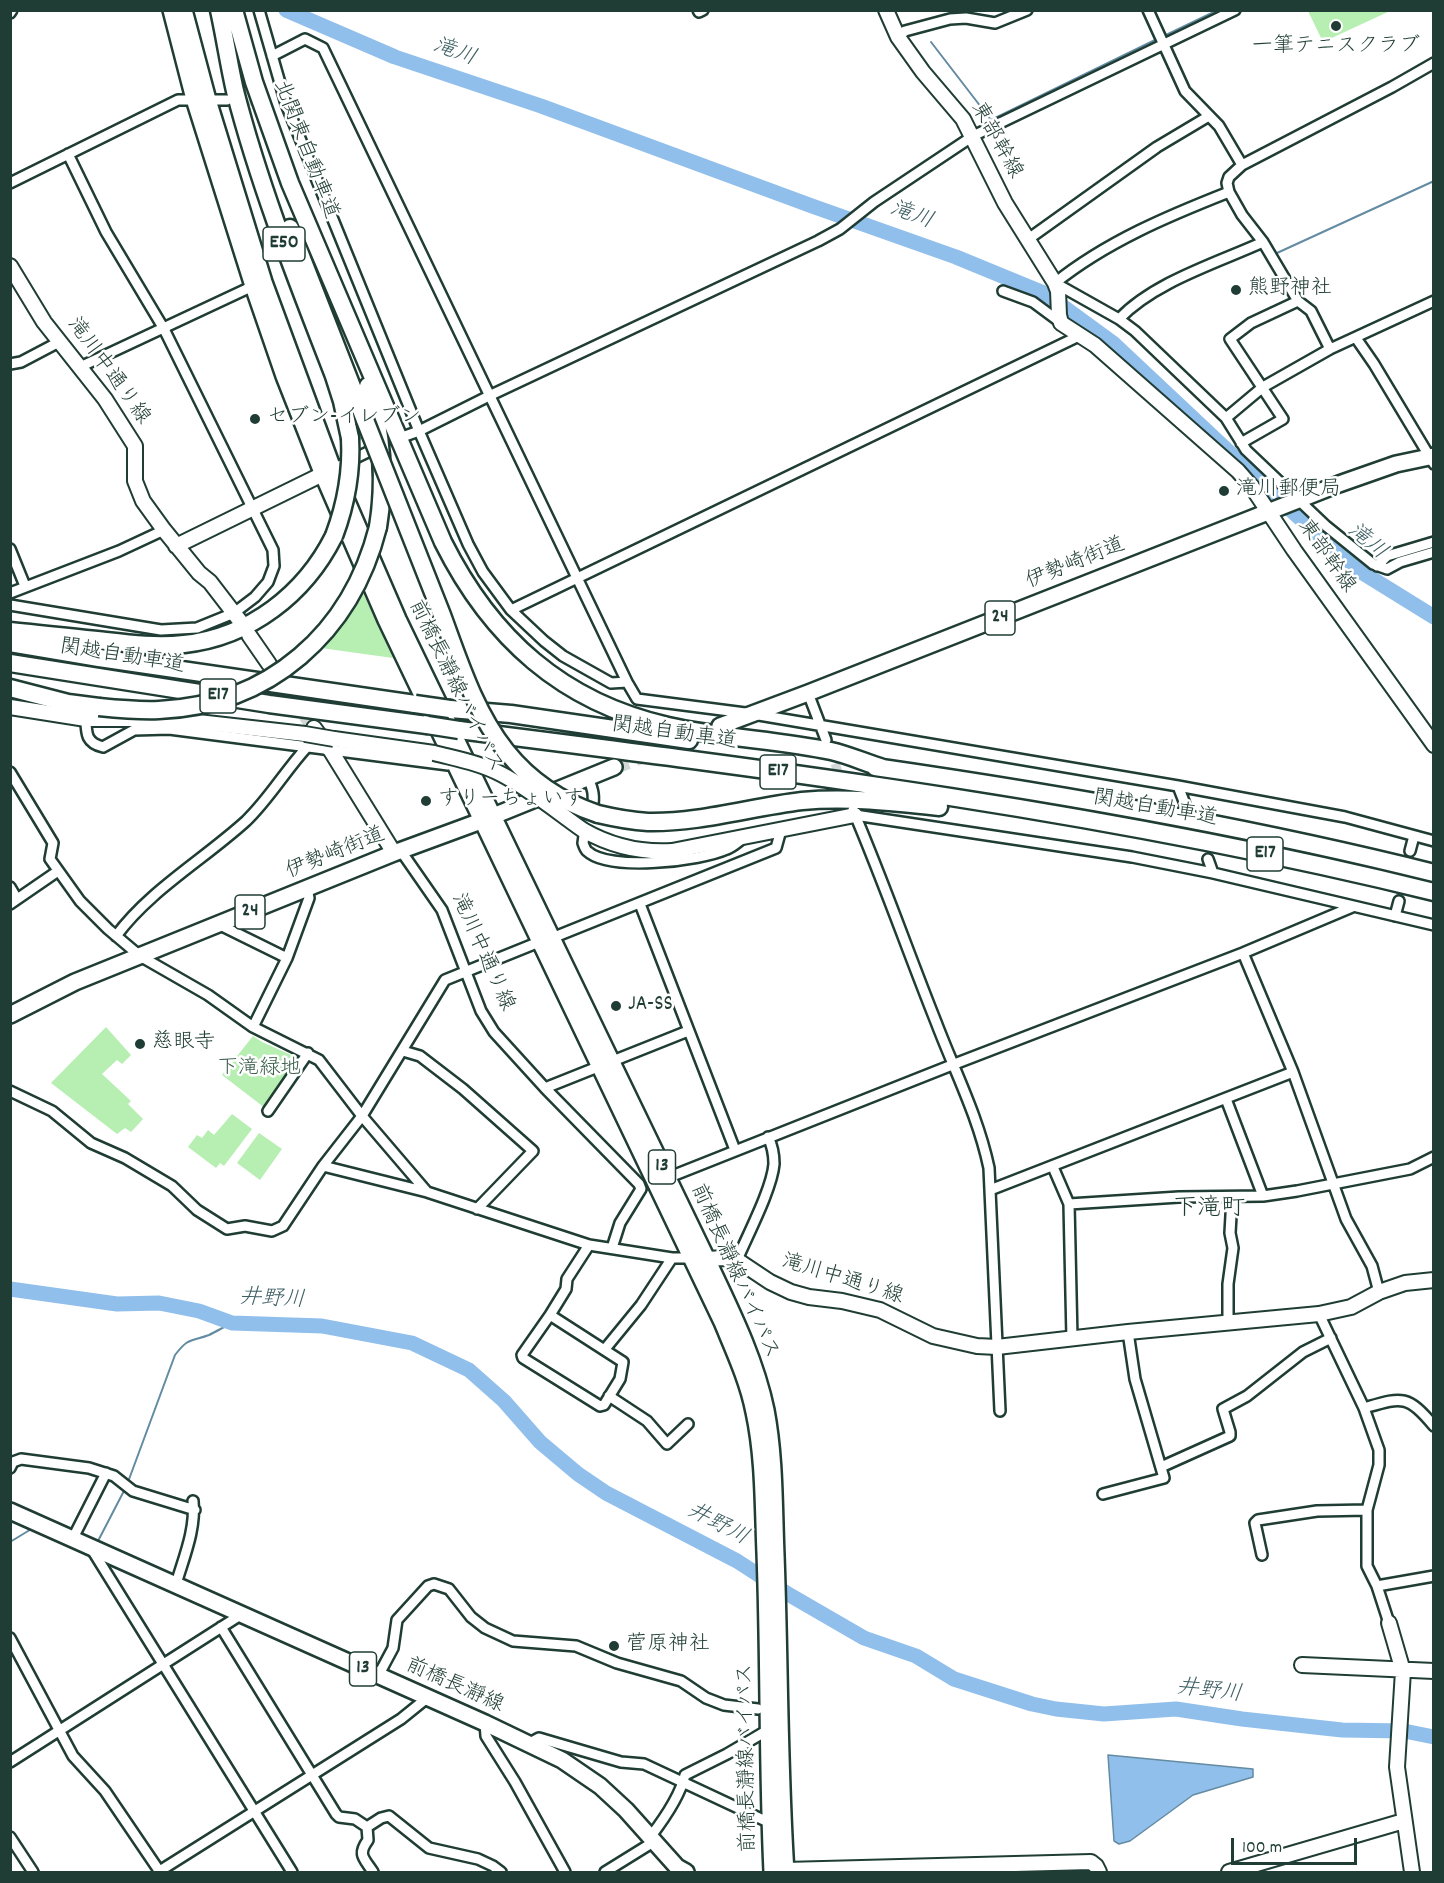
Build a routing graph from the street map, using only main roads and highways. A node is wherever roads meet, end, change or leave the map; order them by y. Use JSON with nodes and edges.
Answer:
{"nodes":[{"id":1,"x":171,"y":10,"type":"edge"},
{"id":2,"x":184,"y":10,"type":"edge"},
{"id":3,"x":219,"y":10,"type":"edge"},
{"id":4,"x":234,"y":10,"type":"edge"},
{"id":5,"x":228,"y":47,"type":"junction"},
{"id":6,"x":201,"y":99,"type":"junction"},
{"id":7,"x":340,"y":303,"type":"junction"},
{"id":8,"x":1432,"y":459,"type":"edge"},
{"id":9,"x":328,"y":472,"type":"junction"},
{"id":10,"x":10,"y":631,"type":"edge"},
{"id":11,"x":10,"y":643,"type":"edge"},
{"id":12,"x":10,"y":663,"type":"edge"},
{"id":13,"x":10,"y":688,"type":"edge"},
{"id":14,"x":720,"y":726,"type":"dead end"},
{"id":15,"x":614,"y":767,"type":"tunnel mouth"},
{"id":16,"x":883,"y":768,"type":"junction"},
{"id":17,"x":487,"y":818,"type":"junction"},
{"id":18,"x":1095,"y":822,"type":"junction"},
{"id":19,"x":1434,"y":873,"type":"edge"},
{"id":20,"x":1434,"y":892,"type":"edge"},
{"id":21,"x":10,"y":1015,"type":"edge"},
{"id":22,"x":606,"y":1064,"type":"junction"},
{"id":23,"x":699,"y":1258,"type":"junction"},
{"id":24,"x":10,"y":1511,"type":"edge"},
{"id":25,"x":774,"y":1647,"type":"junction"},
{"id":26,"x":686,"y":1872,"type":"edge"},
{"id":27,"x":763,"y":1872,"type":"edge"},
{"id":28,"x":779,"y":1872,"type":"edge"}],
"edges":[{"from":1,"to":6,"type":"main road","name":"前橋長瀞線バイパス","number":"13"},
{"from":2,"to":6,"type":"main road","name":"前橋長瀞線バイパス","number":"13"},
{"from":3,"to":5,"type":"highway","number":"E50"},
{"from":4,"to":7,"type":"highway","name":"北関東自動車道","number":"E50"},
{"from":5,"to":10,"type":"highway","number":"E50","bridge":true},
{"from":5,"to":18,"type":"highway","number":"E50","bridge":true},
{"from":6,"to":9,"type":"main road","name":"前橋長瀞線バイパス","number":"13"},
{"from":6,"to":9,"type":"main road","name":"前橋長瀞線バイパス","number":"13"},
{"from":7,"to":13,"type":"highway","bridge":true},
{"from":7,"to":16,"type":"highway"},
{"from":8,"to":14,"type":"main road","name":"伊勢崎街道","number":"24"},
{"from":9,"to":17,"type":"main road","name":"前橋長瀞線バイパス","number":"13"},
{"from":11,"to":16,"type":"highway","name":"関越自動車道","number":"E17","bridge":true},
{"from":12,"to":18,"type":"highway","name":"関越自動車道","number":"E17","bridge":true},
{"from":15,"to":17,"type":"main road","name":"伊勢崎街道","number":"24"},
{"from":16,"to":19,"type":"highway","name":"関越自動車道","number":"E17"},
{"from":17,"to":21,"type":"main road","name":"伊勢崎街道","number":"24"},
{"from":17,"to":22,"type":"main road","name":"前橋長瀞線バイパス","number":"13"},
{"from":18,"to":20,"type":"highway","name":"関越自動車道","number":"E17"},
{"from":22,"to":23,"type":"main road","name":"前橋長瀞線バイパス","number":"13"},
{"from":22,"to":23,"type":"main road","name":"前橋長瀞線バイパス","number":"13"},
{"from":23,"to":25,"type":"main road","name":"前橋長瀞線バイパス","number":"13"},
{"from":24,"to":26,"type":"main road","name":"前橋長瀞線","number":"13"},
{"from":25,"to":28,"type":"main road","name":"前橋長瀞線バイパス","number":"13"},
{"from":25,"to":28,"type":"main road","name":"前橋長瀞線バイパス","number":"13"},
{"from":27,"to":28,"type":"main road"}]}
